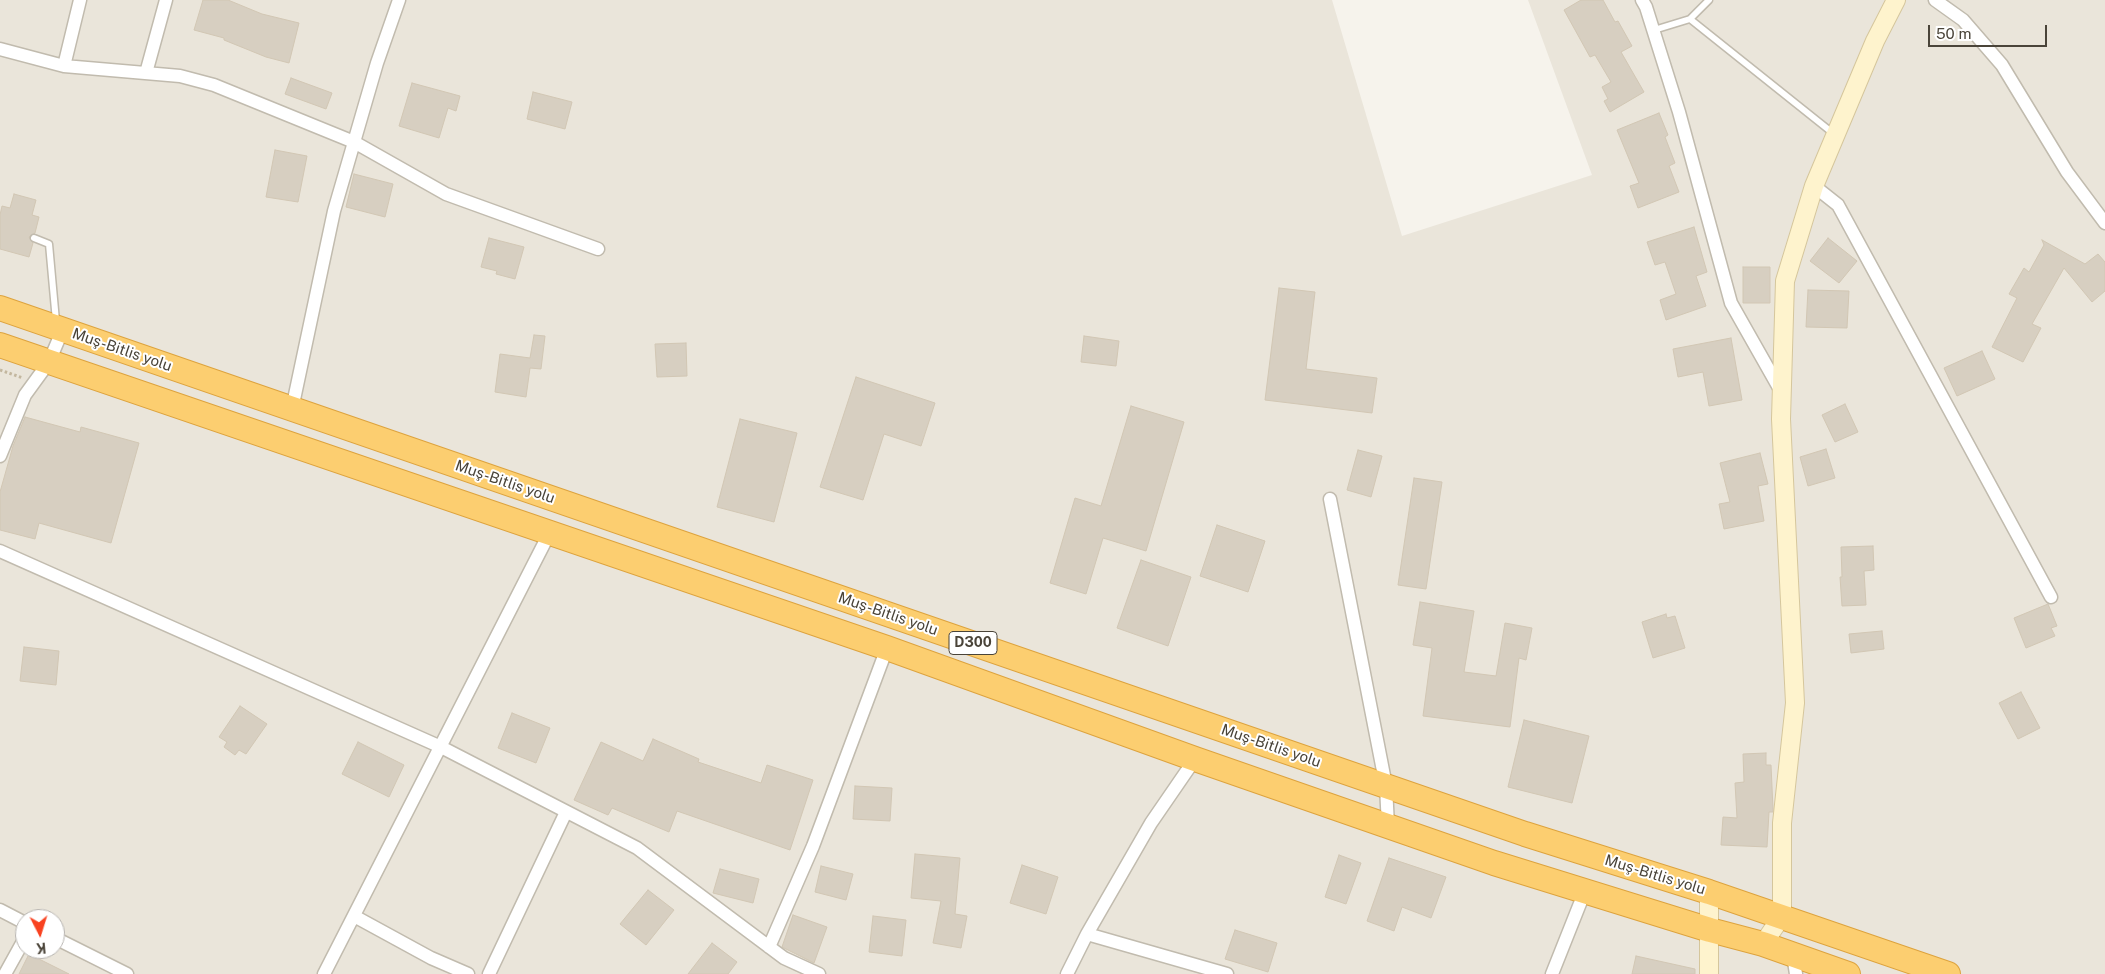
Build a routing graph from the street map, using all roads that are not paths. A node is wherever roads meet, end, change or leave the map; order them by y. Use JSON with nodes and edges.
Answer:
{"nodes":[{"id":1,"x":80,"y":0,"type":"edge"},
{"id":2,"x":166,"y":0,"type":"edge"},
{"id":3,"x":400,"y":0,"type":"edge"},
{"id":4,"x":1642,"y":0,"type":"edge"},
{"id":5,"x":1709,"y":0,"type":"edge"},
{"id":6,"x":1896,"y":0,"type":"edge"},
{"id":7,"x":1935,"y":0,"type":"edge"},
{"id":8,"x":1690,"y":19,"type":"junction"},
{"id":9,"x":1654,"y":30,"type":"junction"},
{"id":10,"x":0,"y":49,"type":"edge"},
{"id":11,"x":64,"y":66,"type":"junction"},
{"id":12,"x":146,"y":73,"type":"junction"},
{"id":13,"x":1836,"y":136,"type":"junction"},
{"id":14,"x":354,"y":142,"type":"junction"},
{"id":15,"x":1814,"y":186,"type":"junction"},
{"id":16,"x":2105,"y":223,"type":"edge"},
{"id":17,"x":34,"y":238,"type":"dead end"},
{"id":18,"x":598,"y":250,"type":"dead end"},
{"id":19,"x":0,"y":308,"type":"edge"},
{"id":20,"x":60,"y":328,"type":"junction"},
{"id":21,"x":0,"y":345,"type":"edge"},
{"id":22,"x":49,"y":362,"type":"junction"},
{"id":23,"x":1782,"y":393,"type":"junction"},
{"id":24,"x":292,"y":409,"type":"junction"},
{"id":25,"x":0,"y":456,"type":"edge"},
{"id":26,"x":1330,"y":499,"type":"dead end"},
{"id":27,"x":549,"y":534,"type":"junction"},
{"id":28,"x":0,"y":551,"type":"edge"},
{"id":29,"x":2051,"y":597,"type":"dead end"},
{"id":30,"x":887,"y":648,"type":"junction"},
{"id":31,"x":441,"y":748,"type":"junction"},
{"id":32,"x":1195,"y":759,"type":"junction"},
{"id":33,"x":1386,"y":786,"type":"junction"},
{"id":34,"x":566,"y":812,"type":"junction"},
{"id":35,"x":1388,"y":826,"type":"junction"},
{"id":36,"x":1585,"y":891,"type":"junction"},
{"id":37,"x":1709,"y":892,"type":"junction"},
{"id":38,"x":0,"y":910,"type":"edge"},
{"id":39,"x":354,"y":916,"type":"junction"},
{"id":40,"x":1782,"y":916,"type":"junction"},
{"id":41,"x":15,"y":918,"type":"edge"},
{"id":42,"x":1710,"y":930,"type":"junction"},
{"id":43,"x":1087,"y":934,"type":"junction"},
{"id":44,"x":65,"y":943,"type":"edge"},
{"id":45,"x":1763,"y":944,"type":"junction"},
{"id":46,"x":769,"y":947,"type":"junction"},
{"id":47,"x":15,"y":956,"type":"edge"},
{"id":48,"x":1794,"y":964,"type":"edge"},
{"id":49,"x":5,"y":974,"type":"edge"},
{"id":50,"x":127,"y":974,"type":"edge"},
{"id":51,"x":324,"y":974,"type":"edge"},
{"id":52,"x":468,"y":974,"type":"edge"},
{"id":53,"x":489,"y":974,"type":"edge"},
{"id":54,"x":819,"y":974,"type":"edge"},
{"id":55,"x":1068,"y":974,"type":"edge"},
{"id":56,"x":1227,"y":974,"type":"edge"},
{"id":57,"x":1552,"y":974,"type":"edge"},
{"id":58,"x":1709,"y":974,"type":"edge"},
{"id":59,"x":1848,"y":974,"type":"edge"},
{"id":60,"x":1948,"y":974,"type":"edge"}],
"edges":[{"from":1,"to":11,"type":"street"},
{"from":2,"to":12,"type":"street"},
{"from":3,"to":14,"type":"street"},
{"from":4,"to":9,"type":"street"},
{"from":5,"to":8,"type":"lane"},
{"from":6,"to":13,"type":"street"},
{"from":7,"to":16,"type":"street"},
{"from":8,"to":9,"type":"lane"},
{"from":8,"to":13,"type":"lane"},
{"from":9,"to":23,"type":"street"},
{"from":10,"to":11,"type":"street"},
{"from":11,"to":12,"type":"street"},
{"from":12,"to":14,"type":"street"},
{"from":13,"to":15,"type":"street"},
{"from":14,"to":18,"type":"street"},
{"from":14,"to":24,"type":"street"},
{"from":15,"to":23,"type":"street"},
{"from":15,"to":29,"type":"street"},
{"from":17,"to":20,"type":"lane"},
{"from":19,"to":20,"type":"highway","name":"Muş-Bitlis yolu","number":"D300"},
{"from":20,"to":22,"type":"street"},
{"from":20,"to":24,"type":"highway","name":"Muş-Bitlis yolu","number":"D300"},
{"from":21,"to":22,"type":"highway","number":"D300"},
{"from":22,"to":25,"type":"street"},
{"from":22,"to":27,"type":"highway","number":"D300"},
{"from":23,"to":40,"type":"street"},
{"from":24,"to":33,"type":"highway","name":"Muş-Bitlis yolu","number":"D300"},
{"from":26,"to":33,"type":"street"},
{"from":27,"to":30,"type":"highway","number":"D300"},
{"from":27,"to":31,"type":"street"},
{"from":28,"to":31,"type":"street"},
{"from":30,"to":32,"type":"highway","number":"D300"},
{"from":30,"to":46,"type":"street"},
{"from":31,"to":34,"type":"street"},
{"from":31,"to":39,"type":"street"},
{"from":32,"to":35,"type":"highway","number":"D300"},
{"from":32,"to":43,"type":"street"},
{"from":33,"to":35,"type":"street"},
{"from":33,"to":37,"type":"highway","name":"Muş-Bitlis yolu","number":"D300"},
{"from":34,"to":46,"type":"street"},
{"from":34,"to":53,"type":"street"},
{"from":35,"to":36,"type":"highway","number":"D300"},
{"from":36,"to":42,"type":"highway","number":"D300"},
{"from":36,"to":57,"type":"street"},
{"from":37,"to":40,"type":"highway","name":"Muş-Bitlis yolu","number":"D300"},
{"from":37,"to":42,"type":"street"},
{"from":38,"to":41,"type":"street"},
{"from":39,"to":51,"type":"street"},
{"from":39,"to":52,"type":"street"},
{"from":40,"to":45,"type":"street"},
{"from":40,"to":60,"type":"highway","name":"Muş-Bitlis yolu","number":"D300"},
{"from":42,"to":45,"type":"highway","number":"D300"},
{"from":42,"to":58,"type":"street"},
{"from":43,"to":55,"type":"street"},
{"from":43,"to":56,"type":"street"},
{"from":44,"to":50,"type":"street"},
{"from":45,"to":48,"type":"highway","number":"D300"},
{"from":46,"to":54,"type":"street"},
{"from":47,"to":49,"type":"street"},
{"from":48,"to":59,"type":"highway","number":"D300"}]}
